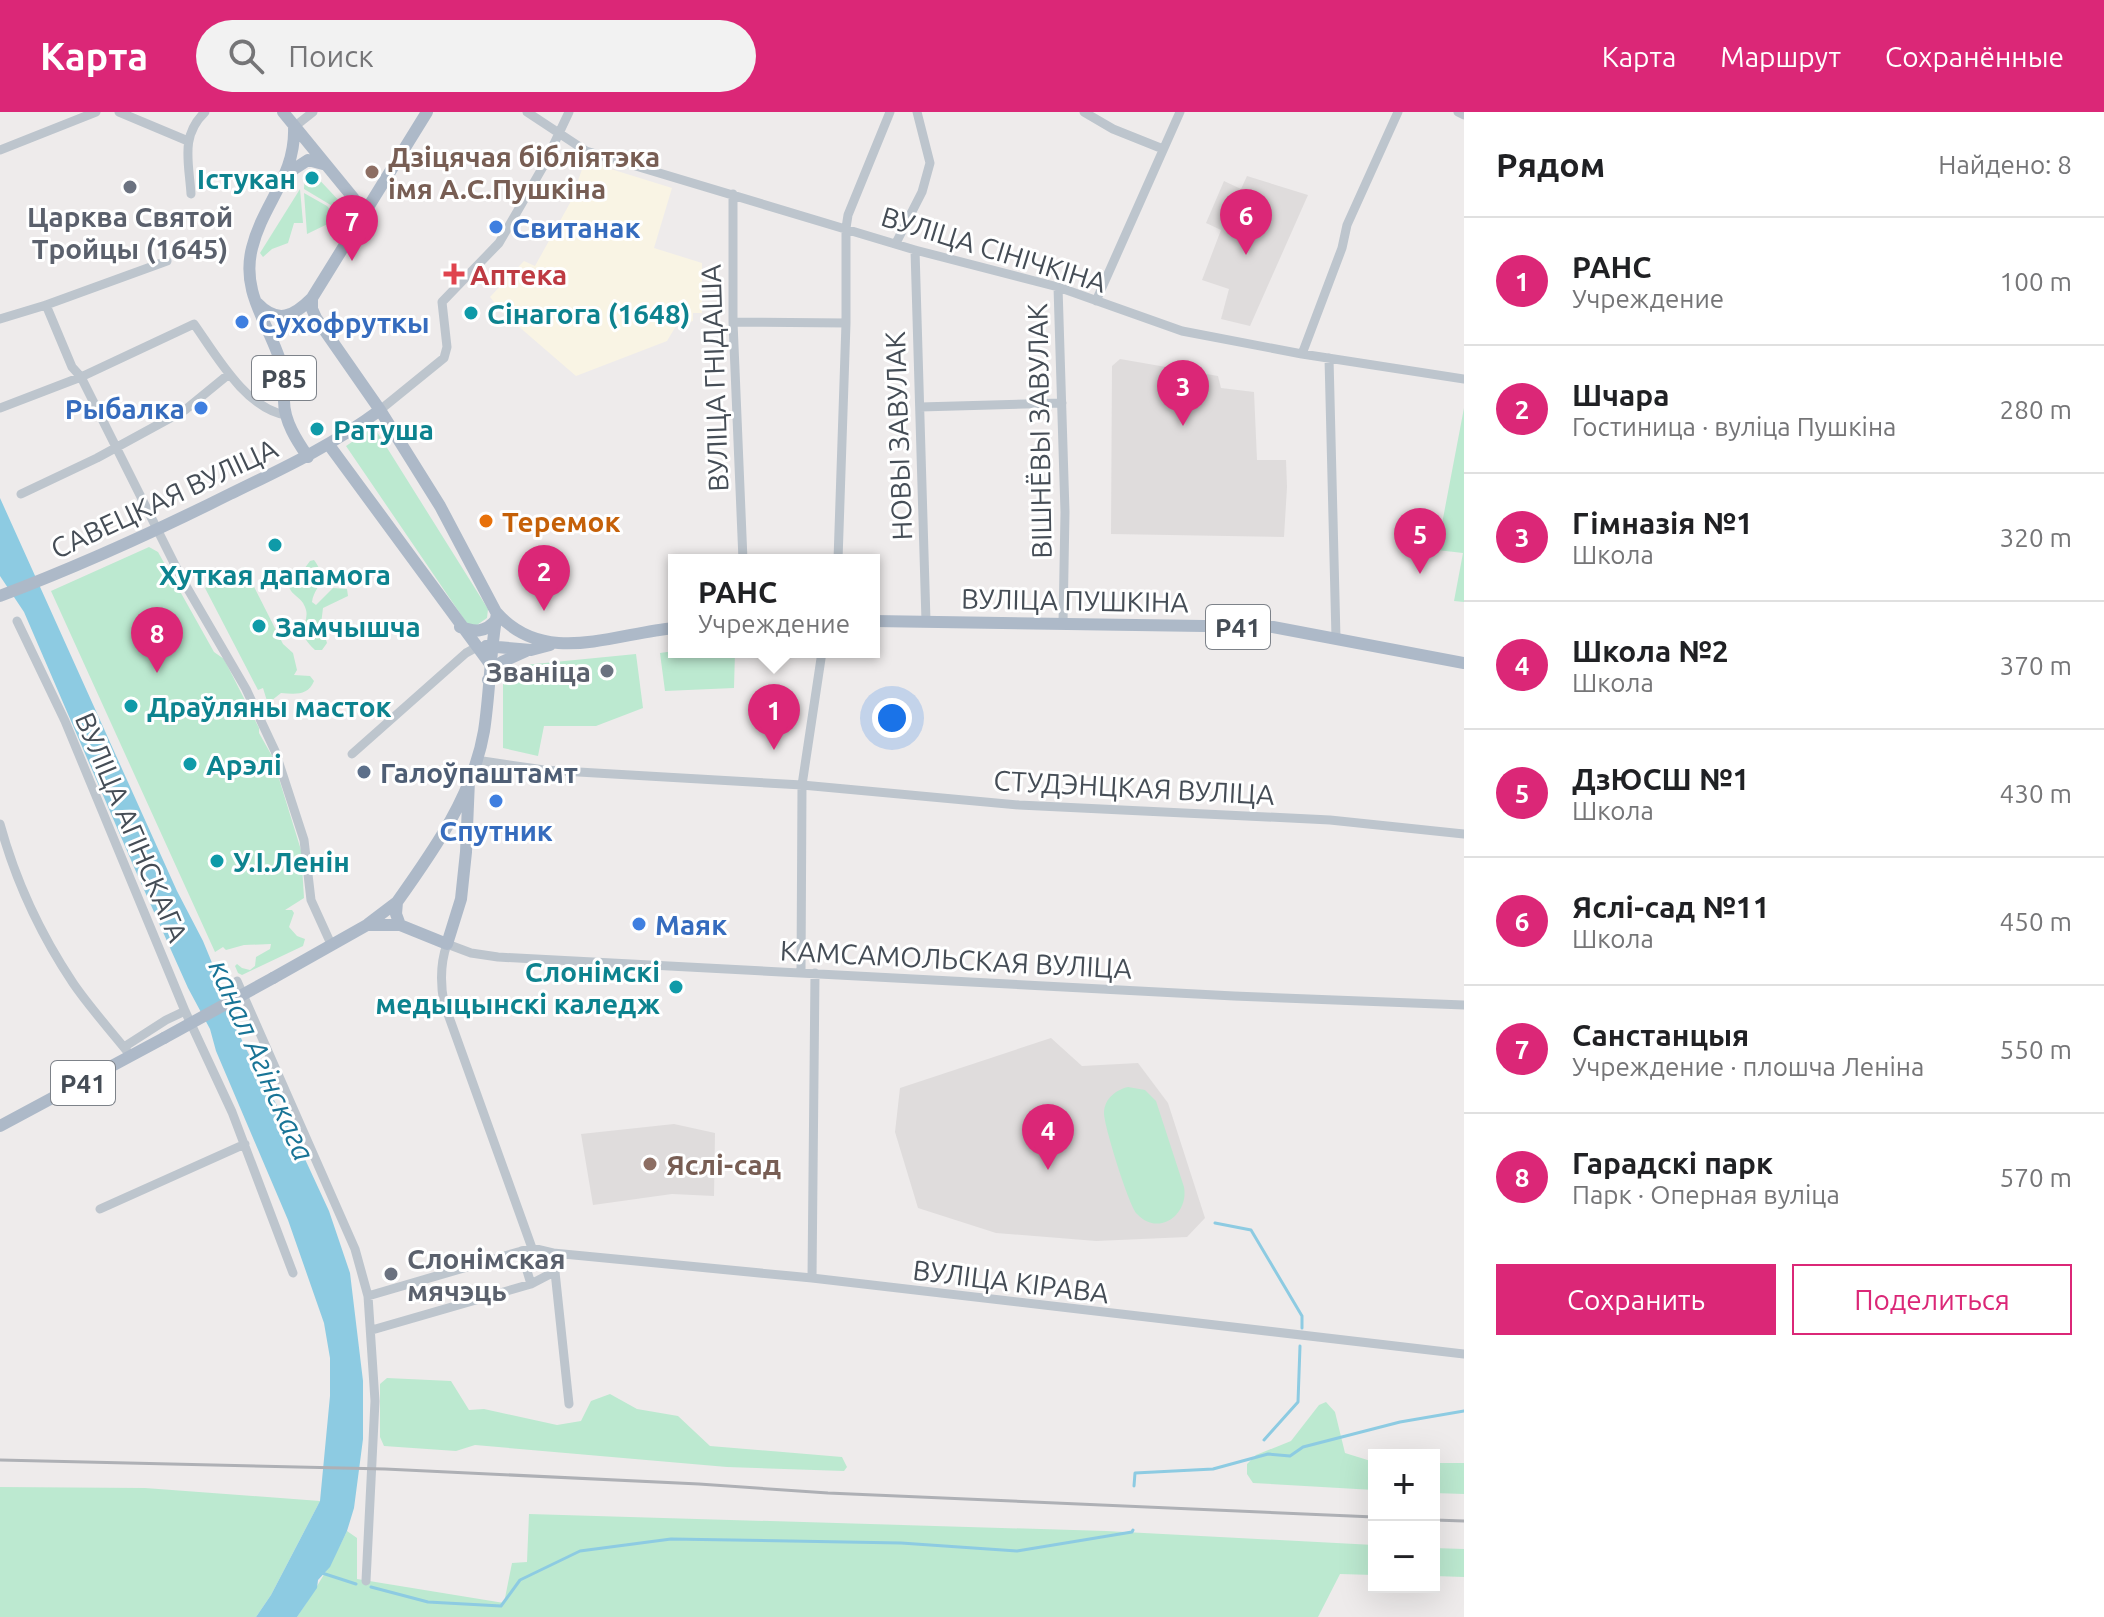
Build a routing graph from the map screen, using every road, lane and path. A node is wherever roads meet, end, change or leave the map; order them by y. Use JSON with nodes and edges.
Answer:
{"nodes":[{"id":1,"x":96,"y":112,"type":"edge"},
{"id":2,"x":119,"y":112,"type":"edge"},
{"id":3,"x":205,"y":112,"type":"edge"},
{"id":4,"x":283,"y":112,"type":"edge"},
{"id":5,"x":313,"y":112,"type":"edge"},
{"id":6,"x":427,"y":112,"type":"edge"},
{"id":7,"x":527,"y":112,"type":"edge"},
{"id":8,"x":569,"y":112,"type":"edge"},
{"id":9,"x":890,"y":112,"type":"edge"},
{"id":10,"x":917,"y":112,"type":"edge"},
{"id":11,"x":1084,"y":112,"type":"edge"},
{"id":12,"x":1180,"y":112,"type":"edge"},
{"id":13,"x":1398,"y":112,"type":"edge"},
{"id":14,"x":1458,"y":112,"type":"edge"},
{"id":15,"x":1464,"y":115,"type":"edge"},
{"id":16,"x":294,"y":127,"type":"junction"},
{"id":17,"x":559,"y":135,"type":"junction"},
{"id":18,"x":188,"y":141,"type":"junction"},
{"id":19,"x":1163,"y":149,"type":"junction"},
{"id":20,"x":0,"y":150,"type":"edge"},
{"id":21,"x":323,"y":164,"type":"junction"},
{"id":22,"x":287,"y":174,"type":"junction"},
{"id":23,"x":191,"y":194,"type":"dead end"},
{"id":24,"x":733,"y":194,"type":"junction"},
{"id":25,"x":364,"y":211,"type":"junction"},
{"id":26,"x":846,"y":228,"type":"junction"},
{"id":27,"x":896,"y":243,"type":"junction"},
{"id":28,"x":915,"y":250,"type":"junction"},
{"id":29,"x":167,"y":261,"type":"dead end"},
{"id":30,"x":1058,"y":287,"type":"junction"},
{"id":31,"x":312,"y":298,"type":"junction"},
{"id":32,"x":253,"y":299,"type":"junction"},
{"id":33,"x":1096,"y":301,"type":"junction"},
{"id":34,"x":46,"y":305,"type":"junction"},
{"id":35,"x":0,"y":319,"type":"edge"},
{"id":36,"x":733,"y":322,"type":"junction"},
{"id":37,"x":846,"y":323,"type":"junction"},
{"id":38,"x":1302,"y":354,"type":"junction"},
{"id":39,"x":1329,"y":358,"type":"junction"},
{"id":40,"x":229,"y":374,"type":"junction"},
{"id":41,"x":81,"y":377,"type":"junction"},
{"id":42,"x":1464,"y":379,"type":"edge"},
{"id":43,"x":1062,"y":403,"type":"junction"},
{"id":44,"x":920,"y":407,"type":"junction"},
{"id":45,"x":0,"y":408,"type":"edge"},
{"id":46,"x":380,"y":410,"type":"junction"},
{"id":47,"x":286,"y":415,"type":"junction"},
{"id":48,"x":329,"y":445,"type":"junction"},
{"id":49,"x":117,"y":448,"type":"junction"},
{"id":50,"x":308,"y":457,"type":"junction"},
{"id":51,"x":21,"y":494,"type":"dead end"},
{"id":52,"x":159,"y":530,"type":"junction"},
{"id":53,"x":743,"y":554,"type":"edge"},
{"id":54,"x":838,"y":554,"type":"edge"},
{"id":55,"x":0,"y":596,"type":"edge"},
{"id":56,"x":496,"y":617,"type":"junction"},
{"id":57,"x":17,"y":621,"type":"dead end"},
{"id":58,"x":880,"y":621,"type":"edge"},
{"id":59,"x":926,"y":621,"type":"junction"},
{"id":60,"x":1063,"y":623,"type":"junction"},
{"id":61,"x":460,"y":627,"type":"junction"},
{"id":62,"x":668,"y":629,"type":"edge"},
{"id":63,"x":1336,"y":638,"type":"junction"},
{"id":64,"x":532,"y":645,"type":"junction"},
{"id":65,"x":492,"y":646,"type":"junction"},
{"id":66,"x":477,"y":647,"type":"junction"},
{"id":67,"x":821,"y":658,"type":"edge"},
{"id":68,"x":1464,"y":663,"type":"edge"},
{"id":69,"x":490,"y":664,"type":"junction"},
{"id":70,"x":488,"y":680,"type":"junction"},
{"id":71,"x":352,"y":754,"type":"dead end"},
{"id":72,"x":476,"y":760,"type":"junction"},
{"id":73,"x":469,"y":780,"type":"junction"},
{"id":74,"x":802,"y":785,"type":"junction"},
{"id":75,"x":0,"y":824,"type":"edge"},
{"id":76,"x":1464,"y":834,"type":"edge"},
{"id":77,"x":442,"y":839,"type":"junction"},
{"id":78,"x":466,"y":852,"type":"junction"},
{"id":79,"x":397,"y":902,"type":"junction"},
{"id":80,"x":367,"y":925,"type":"junction"},
{"id":81,"x":400,"y":925,"type":"junction"},
{"id":82,"x":331,"y":944,"type":"junction"},
{"id":83,"x":447,"y":944,"type":"junction"},
{"id":84,"x":801,"y":972,"type":"junction"},
{"id":85,"x":815,"y":973,"type":"junction"},
{"id":86,"x":237,"y":981,"type":"dead end"},
{"id":87,"x":1464,"y":1005,"type":"edge"},
{"id":88,"x":185,"y":1011,"type":"junction"},
{"id":89,"x":127,"y":1052,"type":"junction"},
{"id":90,"x":0,"y":1126,"type":"edge"},
{"id":91,"x":245,"y":1144,"type":"junction"},
{"id":92,"x":100,"y":1209,"type":"dead end"},
{"id":93,"x":532,"y":1248,"type":"junction"},
{"id":94,"x":521,"y":1251,"type":"junction"},
{"id":95,"x":553,"y":1253,"type":"junction"},
{"id":96,"x":554,"y":1272,"type":"junction"},
{"id":97,"x":293,"y":1273,"type":"dead end"},
{"id":98,"x":812,"y":1278,"type":"junction"},
{"id":99,"x":531,"y":1284,"type":"junction"},
{"id":100,"x":368,"y":1296,"type":"junction"},
{"id":101,"x":372,"y":1330,"type":"junction"},
{"id":102,"x":1464,"y":1354,"type":"edge"},
{"id":103,"x":569,"y":1404,"type":"dead end"},
{"id":104,"x":366,"y":1581,"type":"dead end"}],
"edges":[{"from":1,"to":20,"type":"street"},
{"from":2,"to":18,"type":"street"},
{"from":3,"to":18,"type":"street"},
{"from":4,"to":16,"type":"main road"},
{"from":5,"to":16,"type":"street"},
{"from":6,"to":25,"type":"main road"},
{"from":7,"to":17,"type":"street","name":"ВУЛІЦА СІНІЧКІНА"},
{"from":8,"to":17,"type":"street"},
{"from":9,"to":26,"type":"street"},
{"from":10,"to":27,"type":"street"},
{"from":11,"to":19,"type":"street"},
{"from":12,"to":19,"type":"street"},
{"from":13,"to":38,"type":"street"},
{"from":14,"to":15,"type":"street"},
{"from":16,"to":21,"type":"main road"},
{"from":16,"to":22,"type":"main road"},
{"from":17,"to":24,"type":"street","name":"ВУЛІЦА СІНІЧКІНА"},
{"from":17,"to":46,"type":"street","name":"САВЕЦКАЯ ВУЛІЦА"},
{"from":18,"to":23,"type":"street"},
{"from":19,"to":33,"type":"street"},
{"from":21,"to":22,"type":"main road"},
{"from":21,"to":25,"type":"main road"},
{"from":22,"to":32,"type":"main road","number":"Р85"},
{"from":24,"to":26,"type":"street","name":"ВУЛІЦА СІНІЧКІНА"},
{"from":24,"to":36,"type":"street","name":"ВУЛІЦА ГНІДАША"},
{"from":25,"to":31,"type":"main road"},
{"from":26,"to":27,"type":"street","name":"ВУЛІЦА СІНІЧКІНА"},
{"from":26,"to":37,"type":"street"},
{"from":27,"to":28,"type":"street","name":"ВУЛІЦА СІНІЧКІНА"},
{"from":28,"to":30,"type":"street","name":"ВУЛІЦА СІНІЧКІНА"},
{"from":28,"to":44,"type":"street","name":"НОВЫ ЗАВУЛАК"},
{"from":29,"to":34,"type":"street"},
{"from":30,"to":33,"type":"street","name":"ВУЛІЦА СІНІЧКІНА"},
{"from":30,"to":43,"type":"street","name":"ВІШНЁВЫ ЗАВУЛАК"},
{"from":31,"to":32,"type":"main road","number":"Р85"},
{"from":31,"to":46,"type":"main road","number":"Р85"},
{"from":32,"to":47,"type":"main road","number":"Р85"},
{"from":33,"to":38,"type":"street","name":"ВУЛІЦА СІНІЧКІНА"},
{"from":34,"to":35,"type":"street"},
{"from":34,"to":41,"type":"street"},
{"from":36,"to":37,"type":"street"},
{"from":36,"to":53,"type":"street","name":"ВУЛІЦА ГНІДАША"},
{"from":37,"to":54,"type":"street"},
{"from":38,"to":39,"type":"street","name":"ВУЛІЦА СІНІЧКІНА"},
{"from":39,"to":42,"type":"street","name":"ВУЛІЦА СІНІЧКІНА"},
{"from":39,"to":63,"type":"street"},
{"from":40,"to":41,"type":"street"},
{"from":40,"to":47,"type":"street"},
{"from":40,"to":49,"type":"street"},
{"from":41,"to":45,"type":"street"},
{"from":41,"to":49,"type":"street"},
{"from":43,"to":44,"type":"street"},
{"from":43,"to":60,"type":"street","name":"ВІШНЁВЫ ЗАВУЛАК"},
{"from":44,"to":59,"type":"street","name":"НОВЫ ЗАВУЛАК"},
{"from":46,"to":48,"type":"main road","name":"САВЕЦКАЯ ВУЛІЦА"},
{"from":46,"to":56,"type":"main road","number":"Р85"},
{"from":47,"to":50,"type":"main road","number":"Р85"},
{"from":48,"to":50,"type":"main road","name":"САВЕЦКАЯ ВУЛІЦА"},
{"from":48,"to":61,"type":"main road"},
{"from":49,"to":51,"type":"street"},
{"from":49,"to":52,"type":"street"},
{"from":50,"to":52,"type":"main road","name":"САВЕЦКАЯ ВУЛІЦА"},
{"from":52,"to":55,"type":"main road","name":"САВЕЦКАЯ ВУЛІЦА"},
{"from":52,"to":82,"type":"street"},
{"from":56,"to":61,"type":"main road"},
{"from":56,"to":64,"type":"main road"},
{"from":56,"to":65,"type":"main road","number":"Р41"},
{"from":57,"to":88,"type":"street","name":"ВУЛІЦА АГІНСКАГА"},
{"from":58,"to":59,"type":"main road","name":"ВУЛІЦА ПУШКІНА","number":"Р41"},
{"from":59,"to":60,"type":"main road","name":"ВУЛІЦА ПУШКІНА","number":"Р41"},
{"from":60,"to":63,"type":"main road","name":"ВУЛІЦА ПУШКІНА","number":"Р41"},
{"from":61,"to":66,"type":"main road"},
{"from":62,"to":64,"type":"main road"},
{"from":63,"to":68,"type":"main road","name":"ВУЛІЦА ПУШКІНА","number":"Р41"},
{"from":64,"to":65,"type":"main road"},
{"from":64,"to":70,"type":"main road"},
{"from":65,"to":66,"type":"main road"},
{"from":65,"to":69,"type":"main road","number":"Р41"},
{"from":66,"to":69,"type":"main road"},
{"from":66,"to":71,"type":"street"},
{"from":67,"to":74,"type":"street"},
{"from":69,"to":70,"type":"main road","number":"Р41"},
{"from":70,"to":72,"type":"main road","number":"Р41"},
{"from":72,"to":73,"type":"main road","number":"Р41"},
{"from":72,"to":74,"type":"street","name":"СТУДЭНЦКАЯ ВУЛІЦА"},
{"from":73,"to":77,"type":"main road","number":"Р41"},
{"from":73,"to":78,"type":"main road","number":"Р41"},
{"from":74,"to":76,"type":"street","name":"СТУДЭНЦКАЯ ВУЛІЦА"},
{"from":74,"to":84,"type":"street"},
{"from":75,"to":89,"type":"street"},
{"from":77,"to":78,"type":"main road"},
{"from":77,"to":79,"type":"main road","number":"Р41"},
{"from":78,"to":83,"type":"main road","number":"Р41"},
{"from":79,"to":80,"type":"main road","number":"Р41"},
{"from":79,"to":81,"type":"main road"},
{"from":80,"to":81,"type":"main road","number":"Р41"},
{"from":80,"to":82,"type":"main road","number":"Р41"},
{"from":81,"to":83,"type":"main road","number":"Р41"},
{"from":82,"to":89,"type":"main road","number":"Р41","bridge":true},
{"from":83,"to":84,"type":"street","name":"КАМСАМОЛЬСКАЯ ВУЛІЦА"},
{"from":83,"to":93,"type":"street"},
{"from":84,"to":85,"type":"street","name":"КАМСАМОЛЬСКАЯ ВУЛІЦА"},
{"from":85,"to":87,"type":"street","name":"КАМСАМОЛЬСКАЯ ВУЛІЦА"},
{"from":85,"to":98,"type":"street"},
{"from":86,"to":100,"type":"street"},
{"from":88,"to":89,"type":"street"},
{"from":88,"to":91,"type":"street","name":"ВУЛІЦА АГІНСКАГА"},
{"from":89,"to":90,"type":"main road","number":"Р41"},
{"from":91,"to":92,"type":"street"},
{"from":91,"to":97,"type":"street","name":"ВУЛІЦА АГІНСКАГА"},
{"from":93,"to":94,"type":"street"},
{"from":93,"to":95,"type":"street","name":"ВУЛІЦА КІРАВА"},
{"from":94,"to":99,"type":"street"},
{"from":94,"to":100,"type":"street"},
{"from":95,"to":96,"type":"street"},
{"from":95,"to":98,"type":"street","name":"ВУЛІЦА КІРАВА"},
{"from":96,"to":99,"type":"street"},
{"from":96,"to":103,"type":"street"},
{"from":98,"to":102,"type":"street","name":"ВУЛІЦА КІРАВА"},
{"from":99,"to":101,"type":"street"},
{"from":100,"to":101,"type":"street"},
{"from":101,"to":104,"type":"street"}]}
